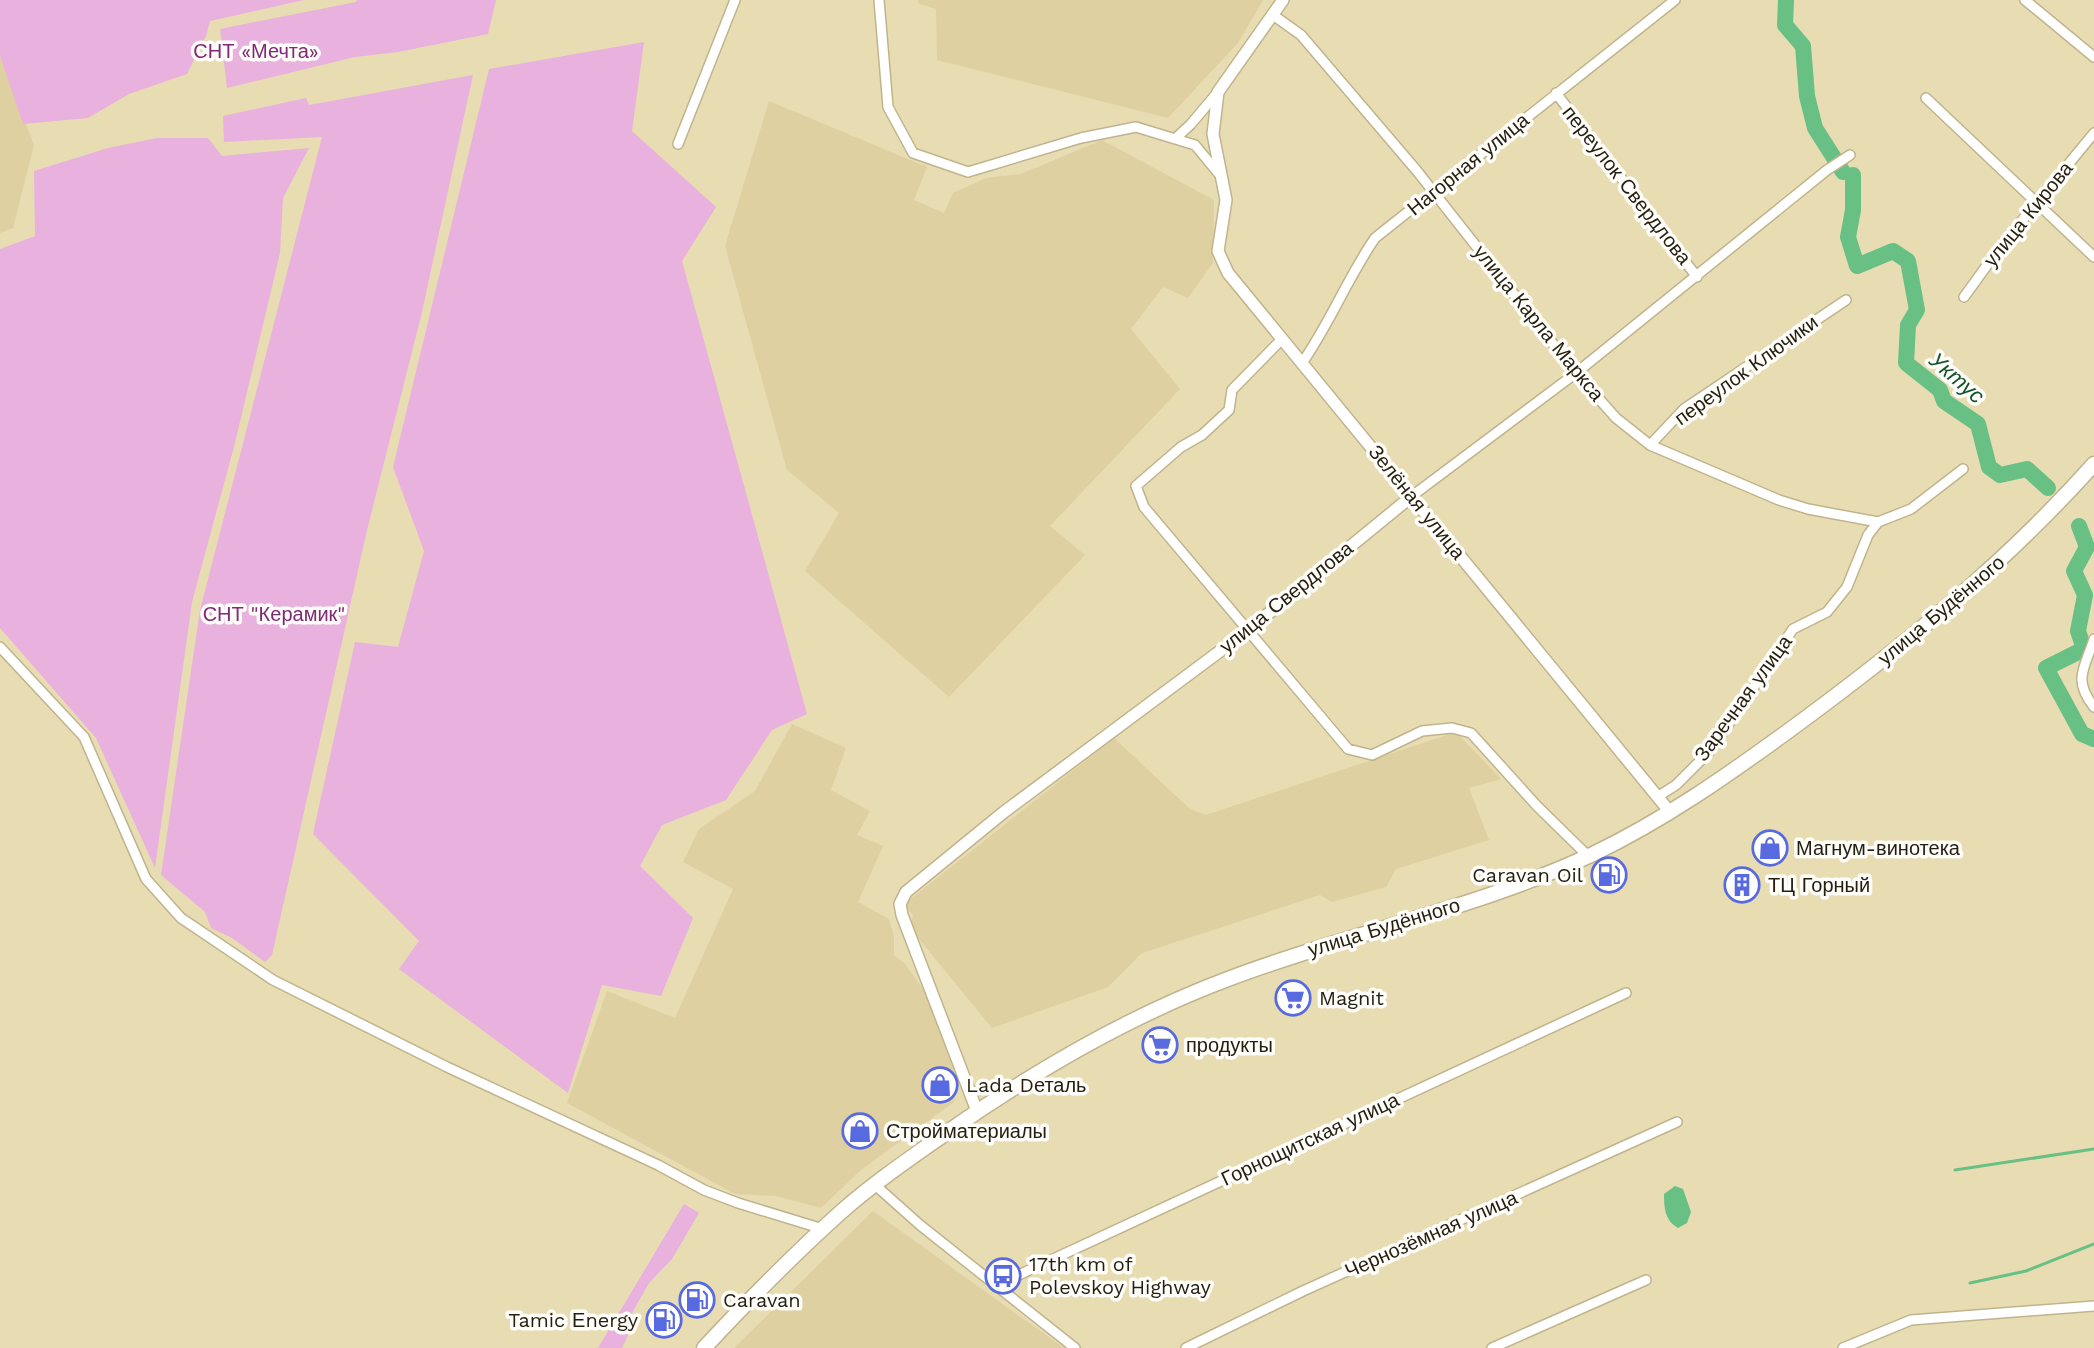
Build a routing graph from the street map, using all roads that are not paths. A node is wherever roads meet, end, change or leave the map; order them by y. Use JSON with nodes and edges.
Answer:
{"nodes":[{"id":1,"x":735,"y":0,"type":"edge"},
{"id":2,"x":879,"y":0,"type":"edge"},
{"id":3,"x":1283,"y":0,"type":"edge"},
{"id":4,"x":1675,"y":0,"type":"edge"},
{"id":5,"x":2025,"y":0,"type":"edge"},
{"id":6,"x":1273,"y":15,"type":"junction"},
{"id":7,"x":2094,"y":57,"type":"edge"},
{"id":8,"x":1218,"y":92,"type":"junction"},
{"id":9,"x":1556,"y":93,"type":"junction"},
{"id":10,"x":1926,"y":98,"type":"dead end"},
{"id":11,"x":2094,"y":133,"type":"edge"},
{"id":12,"x":1175,"y":139,"type":"junction"},
{"id":13,"x":678,"y":144,"type":"dead end"},
{"id":14,"x":1850,"y":155,"type":"dead end"},
{"id":15,"x":1219,"y":174,"type":"junction"},
{"id":16,"x":1434,"y":191,"type":"junction"},
{"id":17,"x":2036,"y":204,"type":"junction"},
{"id":18,"x":2094,"y":257,"type":"edge"},
{"id":19,"x":1697,"y":277,"type":"junction"},
{"id":20,"x":1964,"y":297,"type":"dead end"},
{"id":21,"x":1846,"y":300,"type":"dead end"},
{"id":22,"x":1282,"y":339,"type":"junction"},
{"id":23,"x":1302,"y":363,"type":"junction"},
{"id":24,"x":1576,"y":373,"type":"junction"},
{"id":25,"x":1650,"y":445,"type":"junction"},
{"id":26,"x":2094,"y":464,"type":"edge"},
{"id":27,"x":1963,"y":469,"type":"dead end"},
{"id":28,"x":1412,"y":496,"type":"junction"},
{"id":29,"x":1878,"y":522,"type":"junction"},
{"id":30,"x":1247,"y":631,"type":"junction"},
{"id":31,"x":2094,"y":639,"type":"edge"},
{"id":32,"x":0,"y":647,"type":"edge"},
{"id":33,"x":2094,"y":707,"type":"edge"},
{"id":34,"x":1657,"y":797,"type":"junction"},
{"id":35,"x":1670,"y":812,"type":"junction"},
{"id":36,"x":1588,"y":856,"type":"junction"},
{"id":37,"x":1626,"y":993,"type":"dead end"},
{"id":38,"x":977,"y":1111,"type":"junction"},
{"id":39,"x":1677,"y":1122,"type":"dead end"},
{"id":40,"x":874,"y":1184,"type":"junction"},
{"id":41,"x":823,"y":1229,"type":"junction"},
{"id":42,"x":1646,"y":1280,"type":"dead end"},
{"id":43,"x":995,"y":1286,"type":"junction"},
{"id":44,"x":2094,"y":1306,"type":"edge"},
{"id":45,"x":704,"y":1348,"type":"edge"},
{"id":46,"x":1075,"y":1348,"type":"edge"},
{"id":47,"x":1186,"y":1348,"type":"edge"},
{"id":48,"x":1492,"y":1348,"type":"edge"},
{"id":49,"x":1843,"y":1348,"type":"edge"}],
"edges":[{"from":1,"to":13,"type":"street"},
{"from":2,"to":12,"type":"street"},
{"from":3,"to":6,"type":"street"},
{"from":4,"to":9,"type":"street","name":"Нагорная улица"},
{"from":5,"to":7,"type":"street"},
{"from":6,"to":8,"type":"street"},
{"from":6,"to":16,"type":"street","name":"улица Карла Маркса"},
{"from":8,"to":12,"type":"street"},
{"from":8,"to":15,"type":"street","name":"Зелёная улица"},
{"from":9,"to":16,"type":"street","name":"Нагорная улица"},
{"from":9,"to":19,"type":"street","name":"переулок Свердлова"},
{"from":10,"to":17,"type":"street"},
{"from":11,"to":17,"type":"street","name":"улица Кирова"},
{"from":12,"to":15,"type":"street"},
{"from":14,"to":19,"type":"street","name":"улица Свердлова"},
{"from":15,"to":22,"type":"street","name":"Зелёная улица"},
{"from":16,"to":23,"type":"street","name":"Нагорная улица"},
{"from":16,"to":24,"type":"street","name":"улица Карла Маркса"},
{"from":17,"to":18,"type":"street"},
{"from":17,"to":20,"type":"street","name":"улица Кирова"},
{"from":19,"to":24,"type":"street","name":"улица Свердлова"},
{"from":21,"to":25,"type":"street","name":"переулок Ключики"},
{"from":22,"to":23,"type":"street","name":"Зелёная улица"},
{"from":22,"to":30,"type":"street"},
{"from":23,"to":28,"type":"street","name":"Зелёная улица"},
{"from":24,"to":25,"type":"street","name":"улица Карла Маркса"},
{"from":24,"to":28,"type":"street","name":"улица Свердлова"},
{"from":25,"to":29,"type":"street","name":"улица Карла Маркса"},
{"from":26,"to":35,"type":"main road","name":"улица Будённого"},
{"from":27,"to":29,"type":"street"},
{"from":28,"to":30,"type":"street","name":"улица Свердлова"},
{"from":28,"to":34,"type":"street","name":"Зелёная улица"},
{"from":29,"to":34,"type":"street","name":"Заречная улица"},
{"from":30,"to":36,"type":"street"},
{"from":30,"to":38,"type":"street","name":"улица Свердлова"},
{"from":31,"to":33,"type":"street"},
{"from":32,"to":41,"type":"street"},
{"from":34,"to":35,"type":"street","name":"Зелёная улица"},
{"from":35,"to":36,"type":"main road","name":"улица Будённого"},
{"from":36,"to":38,"type":"main road","name":"улица Будённого"},
{"from":37,"to":43,"type":"street","name":"Горнощитская улица"},
{"from":38,"to":40,"type":"main road","name":"улица Будённого"},
{"from":39,"to":47,"type":"street","name":"Чернозёмная улица"},
{"from":40,"to":41,"type":"main road","name":"улица Будённого"},
{"from":40,"to":43,"type":"street"},
{"from":41,"to":45,"type":"main road","name":"улица Будённого"},
{"from":42,"to":48,"type":"street"},
{"from":43,"to":46,"type":"street"},
{"from":44,"to":49,"type":"street"}]}
